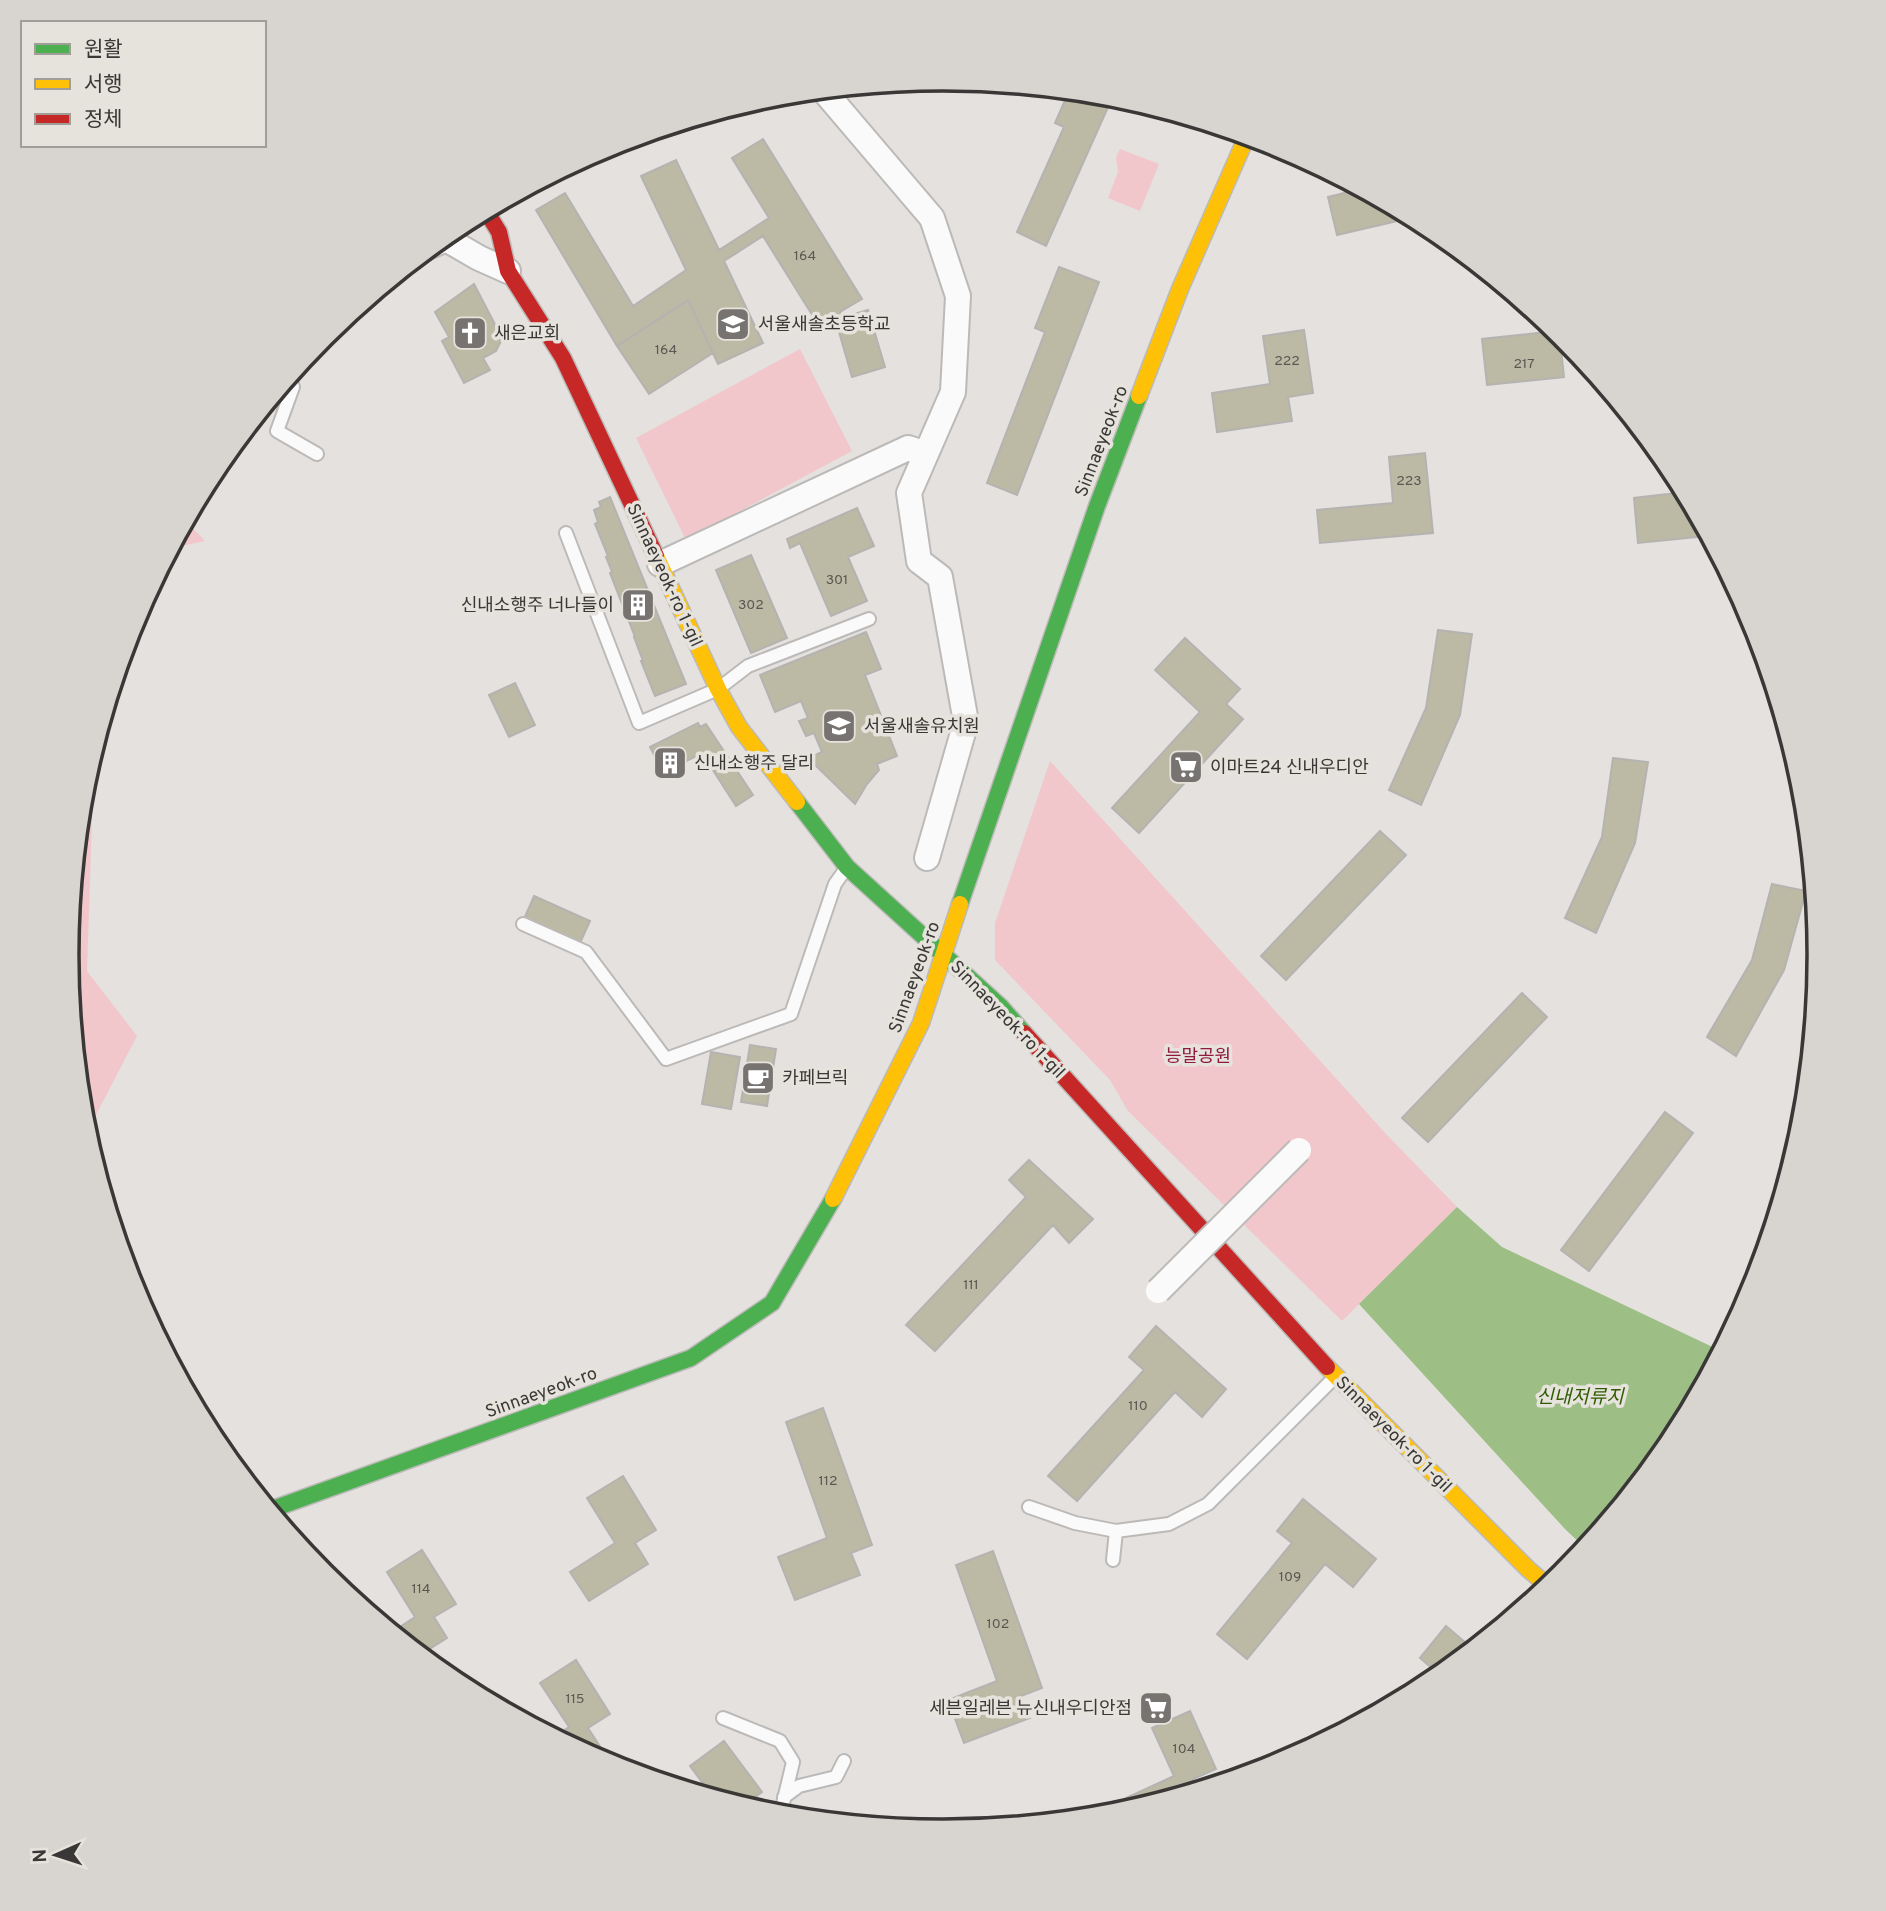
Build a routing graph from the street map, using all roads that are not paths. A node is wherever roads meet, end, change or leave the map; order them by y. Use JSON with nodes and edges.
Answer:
{"nodes":[{"id":1,"x":831,"y":99,"type":"edge"},
{"id":2,"x":1243,"y":145,"type":"edge"},
{"id":3,"x":491,"y":219,"type":"edge"},
{"id":4,"x":456,"y":242,"type":"edge"},
{"id":5,"x":508,"y":271,"type":"junction"},
{"id":6,"x":293,"y":386,"type":"edge"},
{"id":7,"x":317,"y":454,"type":"dead end"},
{"id":8,"x":926,"y":454,"type":"junction"},
{"id":9,"x":566,"y":533,"type":"dead end"},
{"id":10,"x":660,"y":564,"type":"junction"},
{"id":11,"x":869,"y":619,"type":"dead end"},
{"id":12,"x":718,"y":689,"type":"junction"},
{"id":13,"x":927,"y":858,"type":"dead end"},
{"id":14,"x":847,"y":867,"type":"junction"},
{"id":15,"x":523,"y":924,"type":"dead end"},
{"id":16,"x":943,"y":953,"type":"junction"},
{"id":17,"x":1299,"y":1150,"type":"dead end"},
{"id":18,"x":1158,"y":1291,"type":"dead end"},
{"id":19,"x":1336,"y":1377,"type":"junction"},
{"id":20,"x":278,"y":1507,"type":"edge"},
{"id":21,"x":1029,"y":1507,"type":"dead end"},
{"id":22,"x":1116,"y":1531,"type":"junction"},
{"id":23,"x":1113,"y":1560,"type":"dead end"},
{"id":24,"x":1540,"y":1580,"type":"edge"},
{"id":25,"x":723,"y":1718,"type":"dead end"},
{"id":26,"x":844,"y":1761,"type":"dead end"},
{"id":27,"x":784,"y":1797,"type":"junction"},
{"id":28,"x":782,"y":1804,"type":"edge"}],
"edges":[{"from":1,"to":8,"type":"street"},
{"from":2,"to":16,"type":"street","name":"Sinnaeyeok-ro"},
{"from":3,"to":5,"type":"street","name":"Sinnaeyeok-ro 1-gil"},
{"from":4,"to":5,"type":"street"},
{"from":5,"to":10,"type":"street","name":"Sinnaeyeok-ro 1-gil"},
{"from":6,"to":7,"type":"lane"},
{"from":8,"to":10,"type":"street"},
{"from":8,"to":13,"type":"street"},
{"from":9,"to":12,"type":"lane"},
{"from":10,"to":12,"type":"street","name":"Sinnaeyeok-ro 1-gil"},
{"from":11,"to":12,"type":"lane"},
{"from":12,"to":14,"type":"street","name":"Sinnaeyeok-ro 1-gil"},
{"from":14,"to":15,"type":"lane"},
{"from":14,"to":16,"type":"street","name":"Sinnaeyeok-ro 1-gil"},
{"from":16,"to":19,"type":"street","name":"Sinnaeyeok-ro 1-gil"},
{"from":16,"to":20,"type":"street","name":"Sinnaeyeok-ro"},
{"from":17,"to":18,"type":"street","bridge":true},
{"from":19,"to":22,"type":"lane"},
{"from":19,"to":24,"type":"street","name":"Sinnaeyeok-ro 1-gil"},
{"from":21,"to":22,"type":"lane"},
{"from":22,"to":23,"type":"lane"},
{"from":25,"to":27,"type":"lane"},
{"from":26,"to":27,"type":"lane"},
{"from":27,"to":28,"type":"lane"}]}
